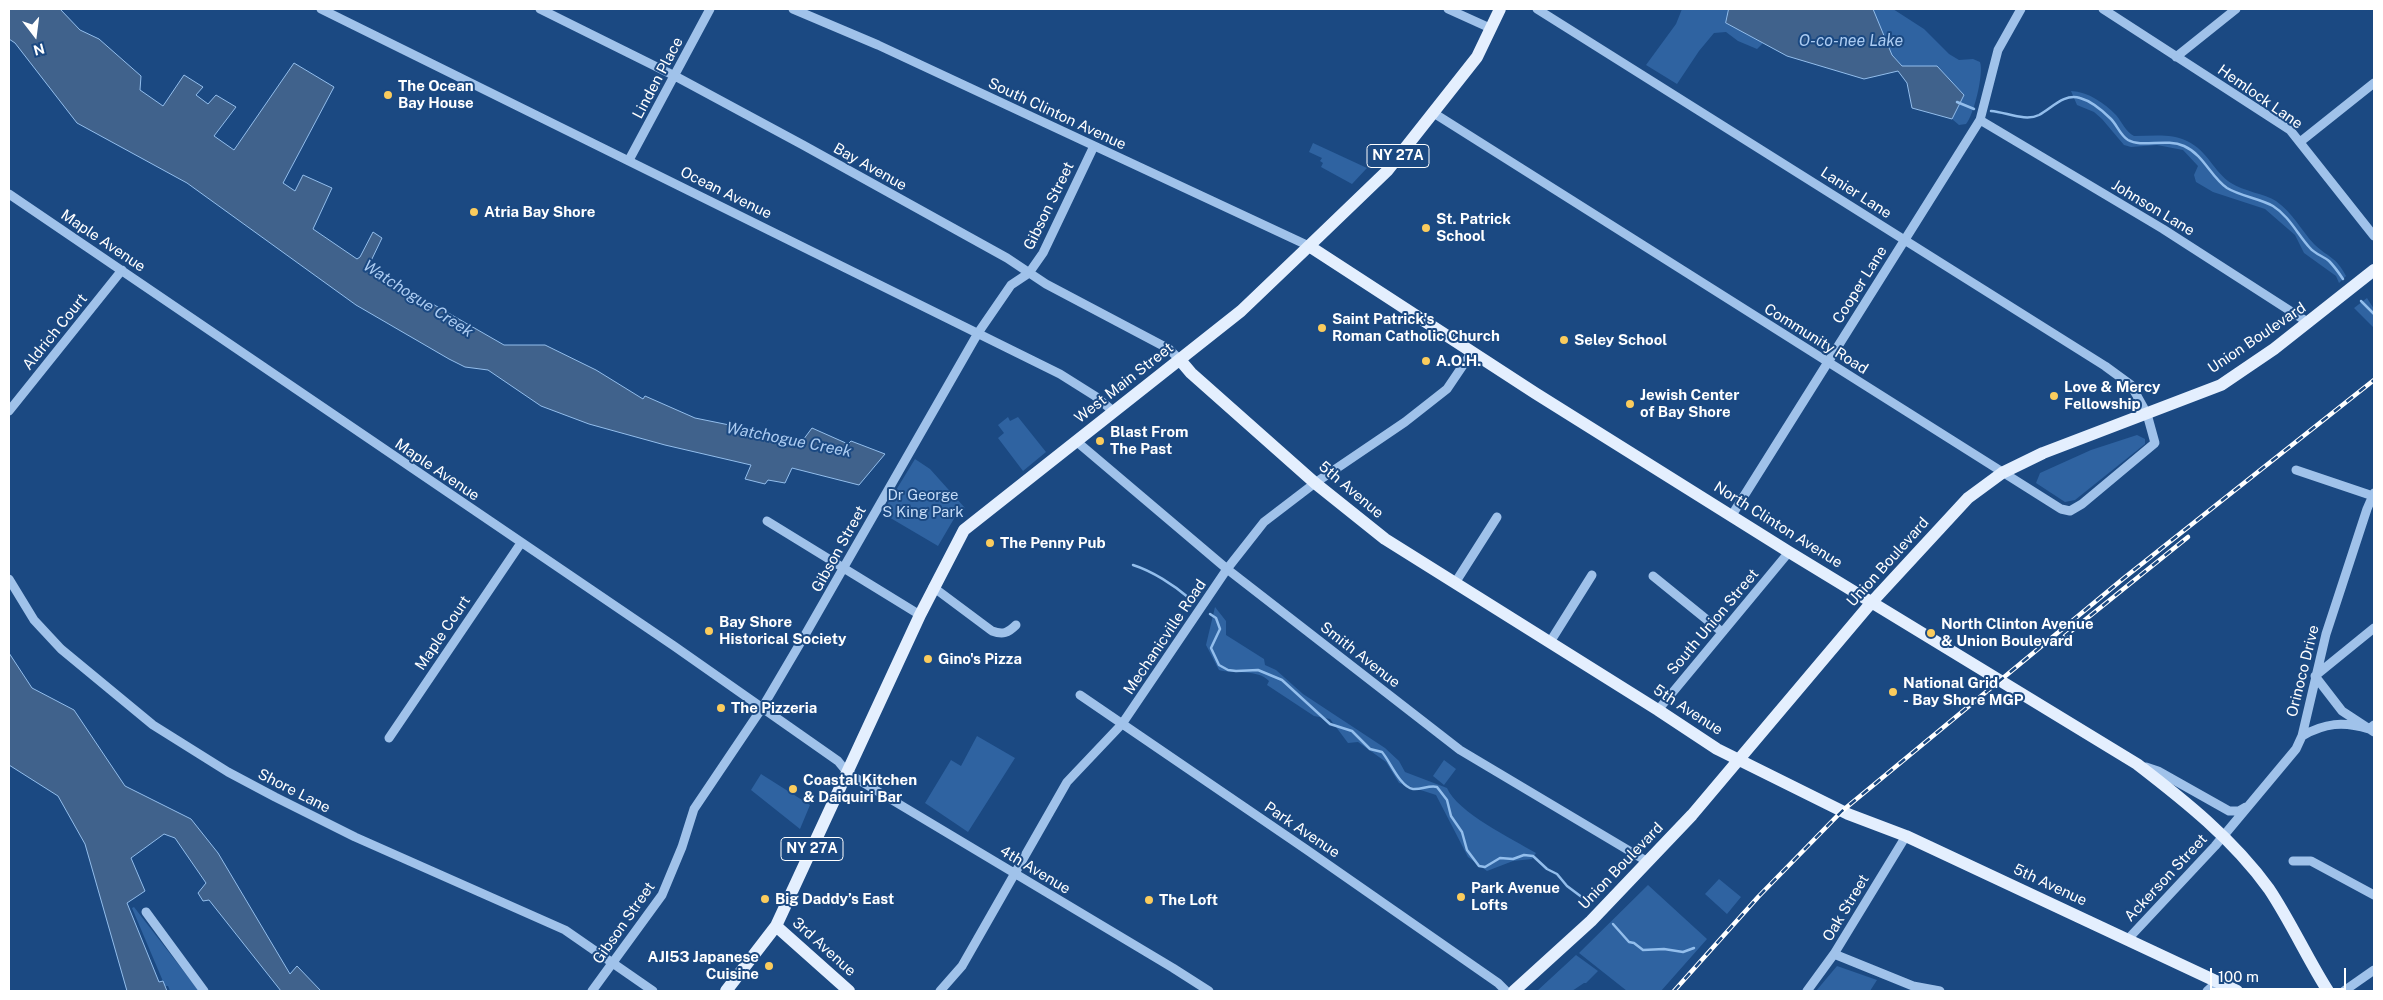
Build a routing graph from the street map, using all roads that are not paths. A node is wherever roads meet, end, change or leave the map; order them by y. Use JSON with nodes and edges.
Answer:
{"nodes":[{"id":1,"x":322,"y":9,"type":"edge"},
{"id":2,"x":540,"y":9,"type":"edge"},
{"id":3,"x":710,"y":9,"type":"edge"},
{"id":4,"x":793,"y":9,"type":"edge"},
{"id":5,"x":1448,"y":9,"type":"edge"},
{"id":6,"x":1500,"y":9,"type":"edge"},
{"id":7,"x":1537,"y":9,"type":"edge"},
{"id":8,"x":2021,"y":9,"type":"edge"},
{"id":9,"x":2103,"y":9,"type":"edge"},
{"id":10,"x":2236,"y":9,"type":"edge"},
{"id":11,"x":1490,"y":28,"type":"junction"},
{"id":12,"x":2176,"y":57,"type":"junction"},
{"id":13,"x":675,"y":76,"type":"junction"},
{"id":14,"x":2374,"y":83,"type":"edge"},
{"id":15,"x":1432,"y":112,"type":"junction"},
{"id":16,"x":1980,"y":120,"type":"junction"},
{"id":17,"x":2300,"y":142,"type":"junction"},
{"id":18,"x":1094,"y":146,"type":"junction"},
{"id":19,"x":629,"y":160,"type":"junction"},
{"id":20,"x":9,"y":194,"type":"edge"},
{"id":21,"x":2374,"y":236,"type":"edge"},
{"id":22,"x":1905,"y":240,"type":"junction"},
{"id":23,"x":1310,"y":246,"type":"junction"},
{"id":24,"x":122,"y":270,"type":"junction"},
{"id":25,"x":2374,"y":270,"type":"edge"},
{"id":26,"x":1029,"y":273,"type":"junction"},
{"id":27,"x":2309,"y":323,"type":"junction"},
{"id":28,"x":978,"y":333,"type":"junction"},
{"id":29,"x":1472,"y":352,"type":"junction"},
{"id":30,"x":1180,"y":360,"type":"junction"},
{"id":31,"x":1828,"y":363,"type":"junction"},
{"id":32,"x":9,"y":411,"type":"edge"},
{"id":33,"x":1114,"y":411,"type":"junction"},
{"id":34,"x":2148,"y":414,"type":"junction"},
{"id":35,"x":1076,"y":441,"type":"junction"},
{"id":36,"x":2296,"y":470,"type":"dead end"},
{"id":37,"x":2002,"y":473,"type":"junction"},
{"id":38,"x":1315,"y":483,"type":"junction"},
{"id":39,"x":2373,"y":494,"type":"edge"},
{"id":40,"x":1732,"y":515,"type":"junction"},
{"id":41,"x":1497,"y":516,"type":"dead end"},
{"id":42,"x":768,"y":521,"type":"dead end"},
{"id":43,"x":521,"y":543,"type":"junction"},
{"id":44,"x":1789,"y":552,"type":"junction"},
{"id":45,"x":844,"y":569,"type":"junction"},
{"id":46,"x":1227,"y":569,"type":"junction"},
{"id":47,"x":1592,"y":575,"type":"dead end"},
{"id":48,"x":1653,"y":576,"type":"dead end"},
{"id":49,"x":9,"y":579,"type":"edge"},
{"id":50,"x":1455,"y":583,"type":"junction"},
{"id":51,"x":933,"y":587,"type":"junction"},
{"id":52,"x":1871,"y":603,"type":"junction"},
{"id":53,"x":920,"y":615,"type":"junction"},
{"id":54,"x":1016,"y":625,"type":"dead end"},
{"id":55,"x":2374,"y":628,"type":"edge"},
{"id":56,"x":1722,"y":632,"type":"junction"},
{"id":57,"x":1550,"y":642,"type":"junction"},
{"id":58,"x":2316,"y":676,"type":"junction"},
{"id":59,"x":1080,"y":695,"type":"dead end"},
{"id":60,"x":762,"y":708,"type":"junction"},
{"id":61,"x":1658,"y":710,"type":"junction"},
{"id":62,"x":1122,"y":724,"type":"junction"},
{"id":63,"x":2372,"y":728,"type":"edge"},
{"id":64,"x":2302,"y":736,"type":"junction"},
{"id":65,"x":389,"y":738,"type":"dead end"},
{"id":66,"x":1739,"y":760,"type":"junction"},
{"id":67,"x":2138,"y":764,"type":"junction"},
{"id":68,"x":847,"y":772,"type":"junction"},
{"id":69,"x":2250,"y":805,"type":"junction"},
{"id":70,"x":1906,"y":836,"type":"junction"},
{"id":71,"x":2224,"y":836,"type":"junction"},
{"id":72,"x":2293,"y":861,"type":"dead end"},
{"id":73,"x":1648,"y":862,"type":"junction"},
{"id":74,"x":1014,"y":874,"type":"junction"},
{"id":75,"x":2374,"y":895,"type":"edge"},
{"id":76,"x":146,"y":912,"type":"dead end"},
{"id":77,"x":776,"y":926,"type":"junction"},
{"id":78,"x":2128,"y":939,"type":"junction"},
{"id":79,"x":1834,"y":954,"type":"junction"},
{"id":80,"x":613,"y":963,"type":"junction"},
{"id":81,"x":2374,"y":970,"type":"edge"},
{"id":82,"x":2218,"y":982,"type":"junction"},
{"id":83,"x":204,"y":991,"type":"edge"},
{"id":84,"x":592,"y":991,"type":"edge"},
{"id":85,"x":654,"y":991,"type":"edge"},
{"id":86,"x":726,"y":991,"type":"edge"},
{"id":87,"x":849,"y":991,"type":"edge"},
{"id":88,"x":940,"y":991,"type":"edge"},
{"id":89,"x":1209,"y":991,"type":"edge"},
{"id":90,"x":1506,"y":991,"type":"edge"},
{"id":91,"x":1514,"y":991,"type":"edge"},
{"id":92,"x":1808,"y":991,"type":"edge"},
{"id":93,"x":1940,"y":991,"type":"edge"},
{"id":94,"x":2207,"y":991,"type":"edge"},
{"id":95,"x":2238,"y":991,"type":"edge"},
{"id":96,"x":2328,"y":991,"type":"edge"},
{"id":97,"x":2344,"y":991,"type":"edge"}],
"edges":[{"from":1,"to":19,"type":"street","name":"Ocean Avenue"},
{"from":2,"to":13,"type":"street","name":"Bay Avenue"},
{"from":3,"to":13,"type":"street","name":"Linden Place"},
{"from":4,"to":18,"type":"street","name":"South Clinton Avenue"},
{"from":5,"to":11,"type":"street"},
{"from":6,"to":11,"type":"main road","number":"NY 27A"},
{"from":7,"to":22,"type":"street","name":"Lanier Lane"},
{"from":8,"to":16,"type":"street","name":"Cooper Lane"},
{"from":9,"to":12,"type":"street","name":"Hemlock Lane"},
{"from":10,"to":12,"type":"street"},
{"from":11,"to":15,"type":"main road","name":"West Main Street","number":"NY 27A"},
{"from":12,"to":17,"type":"street","name":"Hemlock Lane"},
{"from":13,"to":19,"type":"street","name":"Linden Place"},
{"from":13,"to":26,"type":"street","name":"Bay Avenue"},
{"from":14,"to":17,"type":"street"},
{"from":15,"to":23,"type":"main road","name":"West Main Street","number":"NY 27A"},
{"from":15,"to":31,"type":"street","name":"Community Road"},
{"from":16,"to":22,"type":"street","name":"Cooper Lane"},
{"from":16,"to":27,"type":"street","name":"Johnson Lane"},
{"from":17,"to":21,"type":"street","name":"Hemlock Lane"},
{"from":18,"to":23,"type":"street","name":"South Clinton Avenue"},
{"from":18,"to":26,"type":"street","name":"Gibson Street"},
{"from":19,"to":28,"type":"street","name":"Ocean Avenue"},
{"from":20,"to":24,"type":"street","name":"Maple Avenue"},
{"from":22,"to":31,"type":"street","name":"Cooper Lane"},
{"from":22,"to":34,"type":"street","name":"Lanier Lane"},
{"from":23,"to":29,"type":"main road","name":"North Clinton Avenue"},
{"from":23,"to":30,"type":"main road","name":"West Main Street","number":"NY 27A"},
{"from":24,"to":32,"type":"street","name":"Aldrich Court"},
{"from":24,"to":43,"type":"street","name":"Maple Avenue"},
{"from":25,"to":27,"type":"main road","name":"Union Boulevard"},
{"from":26,"to":28,"type":"street","name":"Gibson Street"},
{"from":26,"to":30,"type":"street","name":"Bay Avenue"},
{"from":27,"to":34,"type":"main road","name":"Union Boulevard"},
{"from":28,"to":33,"type":"street","name":"Ocean Avenue"},
{"from":28,"to":45,"type":"street","name":"Gibson Street"},
{"from":29,"to":38,"type":"street","name":"Mechanicville Road"},
{"from":29,"to":40,"type":"main road","name":"North Clinton Avenue"},
{"from":30,"to":33,"type":"main road","name":"West Main Street","number":"NY 27A"},
{"from":30,"to":38,"type":"main road","name":"5th Avenue"},
{"from":31,"to":37,"type":"street","name":"Community Road"},
{"from":31,"to":40,"type":"street","name":"Cooper Lane"},
{"from":33,"to":35,"type":"main road","name":"West Main Street","number":"NY 27A"},
{"from":34,"to":37,"type":"main road","name":"Union Boulevard"},
{"from":34,"to":37,"type":"street","name":"Community Road"},
{"from":35,"to":46,"type":"street","name":"Smith Avenue"},
{"from":35,"to":51,"type":"main road","name":"West Main Street","number":"NY 27A"},
{"from":36,"to":39,"type":"street"},
{"from":37,"to":52,"type":"main road","name":"Union Boulevard"},
{"from":38,"to":46,"type":"street","name":"Mechanicville Road"},
{"from":38,"to":50,"type":"main road","name":"5th Avenue"},
{"from":39,"to":58,"type":"street","name":"Orinoco Drive"},
{"from":40,"to":44,"type":"main road","name":"North Clinton Avenue"},
{"from":41,"to":50,"type":"street"},
{"from":42,"to":45,"type":"street"},
{"from":43,"to":60,"type":"street","name":"Maple Avenue"},
{"from":43,"to":65,"type":"street","name":"Maple Court"},
{"from":44,"to":52,"type":"main road","name":"North Clinton Avenue"},
{"from":44,"to":56,"type":"street","name":"South Union Street"},
{"from":45,"to":53,"type":"street"},
{"from":45,"to":60,"type":"street","name":"Gibson Street"},
{"from":46,"to":62,"type":"street","name":"Mechanicville Road"},
{"from":46,"to":73,"type":"street","name":"Smith Avenue"},
{"from":47,"to":57,"type":"street"},
{"from":48,"to":56,"type":"street"},
{"from":49,"to":80,"type":"street","name":"Shore Lane"},
{"from":50,"to":57,"type":"main road","name":"5th Avenue"},
{"from":51,"to":53,"type":"main road","name":"West Main Street","number":"NY 27A"},
{"from":51,"to":54,"type":"street"},
{"from":52,"to":66,"type":"main road","name":"Union Boulevard"},
{"from":52,"to":67,"type":"main road","name":"North Clinton Avenue"},
{"from":53,"to":68,"type":"main road","name":"West Main Street","number":"NY 27A"},
{"from":55,"to":58,"type":"street"},
{"from":56,"to":61,"type":"street","name":"South Union Street"},
{"from":57,"to":61,"type":"main road","name":"5th Avenue"},
{"from":58,"to":63,"type":"street"},
{"from":58,"to":64,"type":"street","name":"Orinoco Drive"},
{"from":59,"to":62,"type":"street","name":"Park Avenue"},
{"from":60,"to":68,"type":"street","name":"Maple Avenue"},
{"from":60,"to":80,"type":"street","name":"Gibson Street"},
{"from":61,"to":66,"type":"main road","name":"5th Avenue"},
{"from":62,"to":74,"type":"street","name":"Mechanicville Road"},
{"from":62,"to":90,"type":"street","name":"Park Avenue"},
{"from":63,"to":64,"type":"street"},
{"from":64,"to":69,"type":"street","name":"Orinoco Drive"},
{"from":66,"to":70,"type":"main road","name":"5th Avenue"},
{"from":66,"to":73,"type":"main road","name":"Union Boulevard"},
{"from":67,"to":69,"type":"street"},
{"from":67,"to":71,"type":"main road","name":"North Clinton Avenue"},
{"from":68,"to":74,"type":"street","name":"4th Avenue"},
{"from":68,"to":77,"type":"main road","number":"NY 27A"},
{"from":69,"to":71,"type":"street","name":"Orinoco Drive"},
{"from":70,"to":78,"type":"main road","name":"5th Avenue"},
{"from":70,"to":79,"type":"street","name":"Oak Street"},
{"from":71,"to":78,"type":"street","name":"Ackerson Street"},
{"from":71,"to":96,"type":"main road"},
{"from":72,"to":75,"type":"street"},
{"from":73,"to":91,"type":"main road","name":"Union Boulevard"},
{"from":74,"to":88,"type":"street","name":"Mechanicville Road"},
{"from":74,"to":89,"type":"street","name":"4th Avenue"},
{"from":76,"to":83,"type":"street"},
{"from":77,"to":86,"type":"main road","number":"NY 27A"},
{"from":77,"to":87,"type":"main road","name":"3rd Avenue"},
{"from":78,"to":82,"type":"main road","name":"5th Avenue"},
{"from":79,"to":92,"type":"street","name":"Oak Street"},
{"from":79,"to":93,"type":"street"},
{"from":80,"to":84,"type":"street","name":"Gibson Street"},
{"from":80,"to":85,"type":"street","name":"Shore Lane"},
{"from":81,"to":97,"type":"street"},
{"from":82,"to":94,"type":"street"},
{"from":82,"to":95,"type":"main road","name":"5th Avenue"}]}
